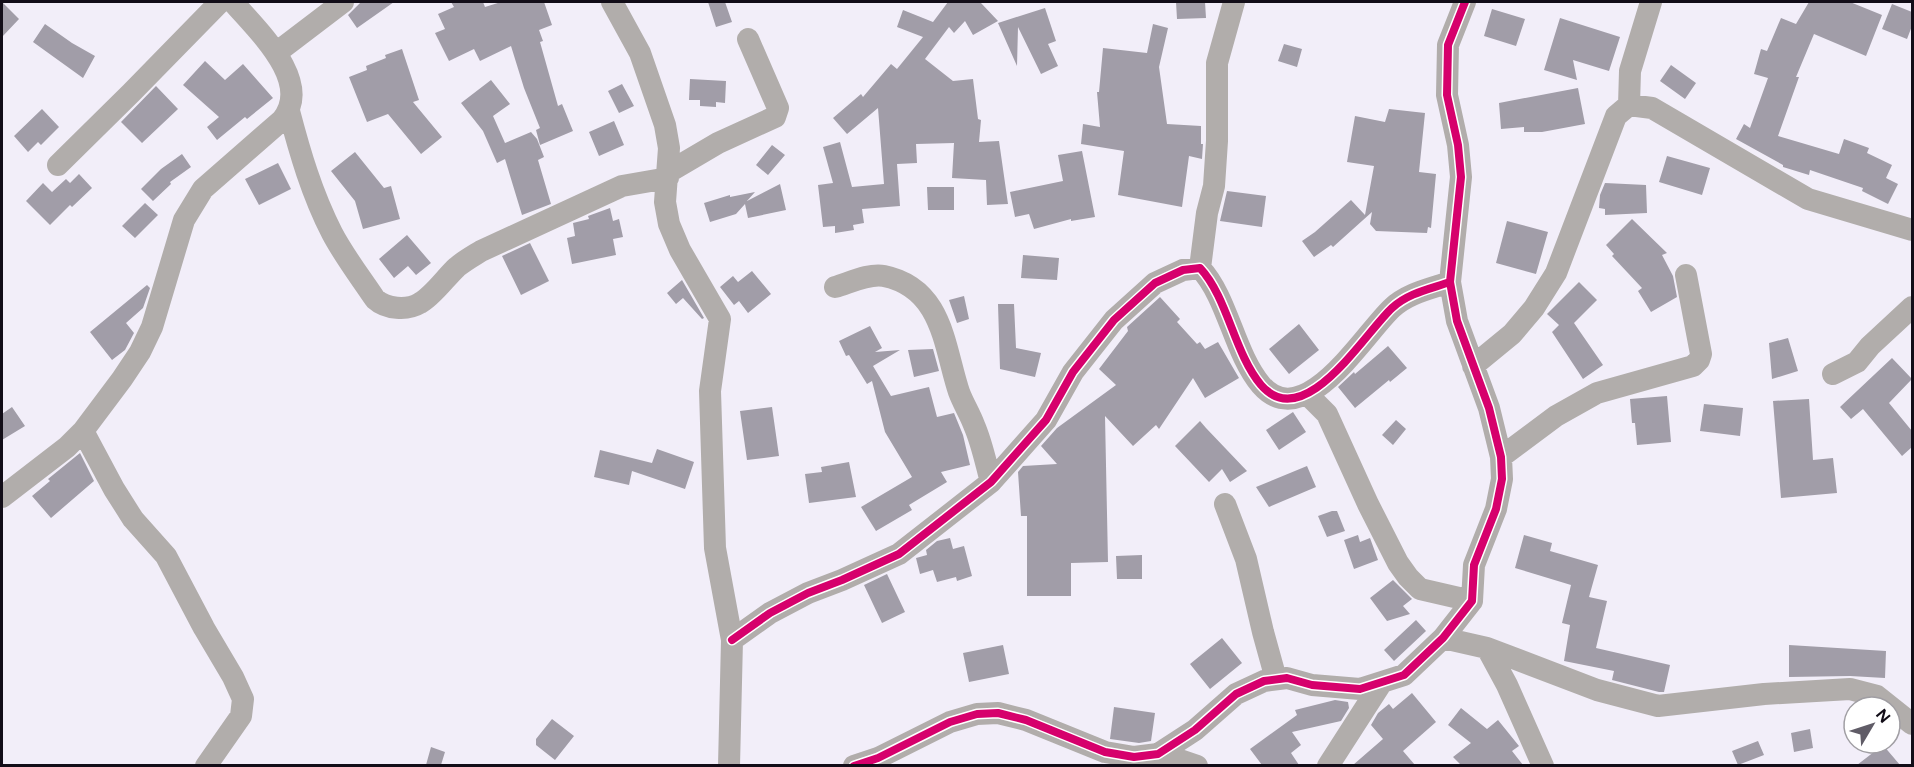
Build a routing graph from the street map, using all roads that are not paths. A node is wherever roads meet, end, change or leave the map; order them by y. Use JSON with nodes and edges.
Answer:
{"nodes":[{"id":1,"x":220,"y":2,"type":"edge"},
{"id":2,"x":233,"y":2,"type":"edge"},
{"id":3,"x":343,"y":2,"type":"edge"},
{"id":4,"x":612,"y":2,"type":"edge"},
{"id":5,"x":1234,"y":2,"type":"edge"},
{"id":6,"x":1465,"y":2,"type":"edge"},
{"id":7,"x":1651,"y":2,"type":"edge"},
{"id":8,"x":748,"y":39,"type":"dead end"},
{"id":9,"x":276,"y":53,"type":"junction"},
{"id":10,"x":1629,"y":105,"type":"junction"},
{"id":11,"x":290,"y":111,"type":"junction"},
{"id":12,"x":58,"y":165,"type":"dead end"},
{"id":13,"x":668,"y":175,"type":"junction"},
{"id":14,"x":1912,"y":230,"type":"edge"},
{"id":15,"x":1200,"y":268,"type":"junction"},
{"id":16,"x":1686,"y":274,"type":"dead end"},
{"id":17,"x":1450,"y":282,"type":"junction"},
{"id":18,"x":835,"y":287,"type":"dead end"},
{"id":19,"x":1912,"y":307,"type":"edge"},
{"id":20,"x":1473,"y":366,"type":"junction"},
{"id":21,"x":1833,"y":374,"type":"dead end"},
{"id":22,"x":1308,"y":395,"type":"junction"},
{"id":23,"x":83,"y":430,"type":"junction"},
{"id":24,"x":1501,"y":457,"type":"junction"},
{"id":25,"x":991,"y":482,"type":"junction"},
{"id":26,"x":2,"y":496,"type":"edge"},
{"id":27,"x":1225,"y":504,"type":"dead end"},
{"id":28,"x":1472,"y":601,"type":"junction"},
{"id":29,"x":1443,"y":638,"type":"junction"},
{"id":30,"x":732,"y":639,"type":"junction"},
{"id":31,"x":1487,"y":648,"type":"junction"},
{"id":32,"x":1276,"y":679,"type":"junction"},
{"id":33,"x":1382,"y":682,"type":"junction"},
{"id":34,"x":1912,"y":724,"type":"edge"},
{"id":35,"x":1160,"y":753,"type":"junction"},
{"id":36,"x":879,"y":762,"type":"edge"},
{"id":37,"x":206,"y":765,"type":"edge"},
{"id":38,"x":729,"y":765,"type":"edge"},
{"id":39,"x":854,"y":765,"type":"edge"},
{"id":40,"x":1197,"y":765,"type":"edge"},
{"id":41,"x":1328,"y":765,"type":"edge"},
{"id":42,"x":1543,"y":765,"type":"edge"}],
"edges":[{"from":1,"to":12,"type":"street"},
{"from":2,"to":9,"type":"street"},
{"from":3,"to":9,"type":"street"},
{"from":4,"to":13,"type":"street"},
{"from":5,"to":15,"type":"street"},
{"from":6,"to":17,"type":"street"},
{"from":7,"to":10,"type":"street"},
{"from":8,"to":13,"type":"street"},
{"from":9,"to":11,"type":"street"},
{"from":10,"to":14,"type":"street"},
{"from":10,"to":20,"type":"street"},
{"from":11,"to":13,"type":"street"},
{"from":11,"to":23,"type":"street"},
{"from":13,"to":30,"type":"street"},
{"from":15,"to":22,"type":"street"},
{"from":15,"to":25,"type":"street"},
{"from":16,"to":24,"type":"street"},
{"from":17,"to":20,"type":"street"},
{"from":17,"to":22,"type":"street"},
{"from":18,"to":25,"type":"street"},
{"from":19,"to":21,"type":"street"},
{"from":20,"to":24,"type":"street"},
{"from":22,"to":28,"type":"street"},
{"from":23,"to":26,"type":"street"},
{"from":23,"to":37,"type":"street"},
{"from":24,"to":28,"type":"street"},
{"from":25,"to":30,"type":"street"},
{"from":27,"to":32,"type":"street"},
{"from":28,"to":29,"type":"street"},
{"from":29,"to":31,"type":"street"},
{"from":29,"to":33,"type":"street"},
{"from":30,"to":38,"type":"street"},
{"from":31,"to":34,"type":"street"},
{"from":31,"to":42,"type":"street"},
{"from":32,"to":33,"type":"street"},
{"from":32,"to":35,"type":"street"},
{"from":33,"to":41,"type":"street"},
{"from":35,"to":36,"type":"street"},
{"from":35,"to":40,"type":"street"},
{"from":36,"to":39,"type":"street"}]}
